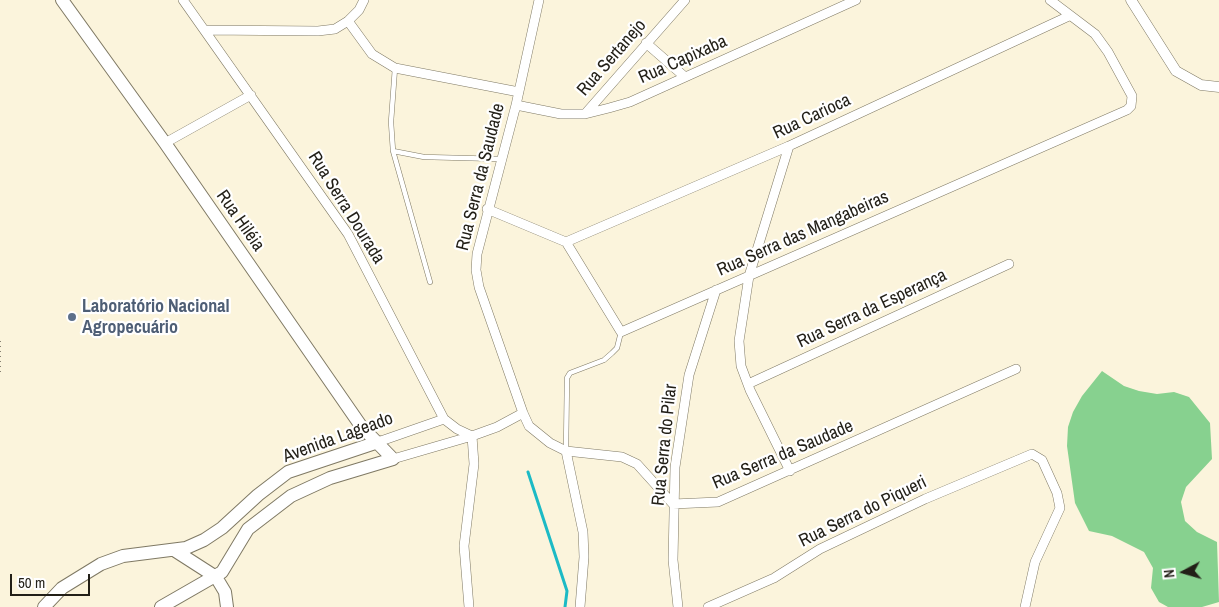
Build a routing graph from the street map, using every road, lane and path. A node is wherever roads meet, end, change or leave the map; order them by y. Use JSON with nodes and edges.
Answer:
{"nodes":[{"id":1,"x":62,"y":0,"type":"edge"},
{"id":2,"x":183,"y":0,"type":"edge"},
{"id":3,"x":364,"y":0,"type":"edge"},
{"id":4,"x":685,"y":0,"type":"edge"},
{"id":5,"x":856,"y":0,"type":"edge"},
{"id":6,"x":1050,"y":0,"type":"edge"},
{"id":7,"x":1131,"y":0,"type":"edge"},
{"id":8,"x":541,"y":2,"type":"edge"},
{"id":9,"x":1069,"y":16,"type":"junction"},
{"id":10,"x":348,"y":21,"type":"junction"},
{"id":11,"x":206,"y":30,"type":"junction"},
{"id":12,"x":646,"y":43,"type":"junction"},
{"id":13,"x":395,"y":68,"type":"junction"},
{"id":14,"x":685,"y":76,"type":"junction"},
{"id":15,"x":1219,"y":87,"type":"edge"},
{"id":16,"x":519,"y":92,"type":"junction"},
{"id":17,"x":251,"y":95,"type":"junction"},
{"id":18,"x":516,"y":105,"type":"junction"},
{"id":19,"x":584,"y":114,"type":"junction"},
{"id":20,"x":165,"y":143,"type":"junction"},
{"id":21,"x":789,"y":146,"type":"junction"},
{"id":22,"x":393,"y":150,"type":"junction"},
{"id":23,"x":501,"y":159,"type":"junction"},
{"id":24,"x":487,"y":209,"type":"junction"},
{"id":25,"x":566,"y":242,"type":"junction"},
{"id":26,"x":1009,"y":264,"type":"dead end"},
{"id":27,"x":749,"y":276,"type":"junction"},
{"id":28,"x":430,"y":282,"type":"dead end"},
{"id":29,"x":716,"y":290,"type":"junction"},
{"id":30,"x":621,"y":332,"type":"junction"},
{"id":31,"x":0,"y":341,"type":"edge"},
{"id":32,"x":1016,"y":369,"type":"dead end"},
{"id":33,"x":0,"y":376,"type":"edge"},
{"id":34,"x":748,"y":384,"type":"junction"},
{"id":35,"x":523,"y":413,"type":"junction"},
{"id":36,"x":444,"y":419,"type":"junction"},
{"id":37,"x":472,"y":436,"type":"junction"},
{"id":38,"x":378,"y":442,"type":"junction"},
{"id":39,"x":566,"y":451,"type":"junction"},
{"id":40,"x":393,"y":459,"type":"junction"},
{"id":41,"x":790,"y":472,"type":"junction"},
{"id":42,"x":673,"y":504,"type":"junction"},
{"id":43,"x":174,"y":550,"type":"junction"},
{"id":44,"x":216,"y":577,"type":"junction"},
{"id":45,"x":44,"y":607,"type":"edge"},
{"id":46,"x":161,"y":607,"type":"edge"},
{"id":47,"x":226,"y":607,"type":"edge"},
{"id":48,"x":469,"y":607,"type":"edge"},
{"id":49,"x":580,"y":607,"type":"edge"},
{"id":50,"x":678,"y":607,"type":"edge"},
{"id":51,"x":708,"y":607,"type":"edge"},
{"id":52,"x":1025,"y":607,"type":"edge"}],
"edges":[{"from":1,"to":20,"type":"main road","name":"Rua Hiléia"},
{"from":2,"to":11,"type":"street","name":"Rua Serra Dourada"},
{"from":3,"to":10,"type":"street"},
{"from":4,"to":12,"type":"street","name":"Rua Sertanejo"},
{"from":5,"to":14,"type":"street","name":"Rua Capixaba"},
{"from":6,"to":9,"type":"street"},
{"from":7,"to":15,"type":"street"},
{"from":8,"to":16,"type":"street","name":"Rua Serra da Saudade"},
{"from":9,"to":21,"type":"street","name":"Rua Carioca"},
{"from":9,"to":27,"type":"street","name":"Rua Serra das Mangabeiras"},
{"from":10,"to":11,"type":"street"},
{"from":10,"to":13,"type":"street"},
{"from":11,"to":17,"type":"street","name":"Rua Serra Dourada"},
{"from":12,"to":14,"type":"street"},
{"from":12,"to":19,"type":"street","name":"Rua Sertanejo"},
{"from":13,"to":16,"type":"street"},
{"from":13,"to":22,"type":"lane"},
{"from":14,"to":19,"type":"street","name":"Rua Capixaba"},
{"from":16,"to":18,"type":"street","name":"Rua Serra da Saudade"},
{"from":17,"to":20,"type":"street"},
{"from":17,"to":36,"type":"street","name":"Rua Serra Dourada"},
{"from":18,"to":19,"type":"street","name":"Rua Capixaba"},
{"from":18,"to":23,"type":"street","name":"Rua Serra da Saudade"},
{"from":20,"to":38,"type":"main road","name":"Rua Hiléia"},
{"from":21,"to":25,"type":"street","name":"Rua Carioca"},
{"from":21,"to":27,"type":"street"},
{"from":22,"to":23,"type":"lane"},
{"from":22,"to":28,"type":"lane"},
{"from":23,"to":24,"type":"street","name":"Rua Serra da Saudade"},
{"from":24,"to":25,"type":"street"},
{"from":24,"to":35,"type":"street","name":"Rua Serra da Saudade"},
{"from":25,"to":30,"type":"street"},
{"from":26,"to":34,"type":"street","name":"Rua Serra da Esperança"},
{"from":27,"to":29,"type":"street","name":"Rua Serra das Mangabeiras"},
{"from":27,"to":34,"type":"street"},
{"from":29,"to":30,"type":"street","name":"Rua Serra das Mangabeiras"},
{"from":29,"to":42,"type":"street","name":"Rua Serra do Pilar"},
{"from":30,"to":39,"type":"lane"},
{"from":31,"to":33,"type":"path"},
{"from":32,"to":41,"type":"street","name":"Rua Serra da Saudade"},
{"from":34,"to":41,"type":"street"},
{"from":35,"to":37,"type":"street"},
{"from":35,"to":39,"type":"street"},
{"from":36,"to":37,"type":"street"},
{"from":36,"to":38,"type":"street","name":"Avenida Lageado"},
{"from":37,"to":40,"type":"street","name":"Avenida Lageado"},
{"from":37,"to":48,"type":"street"},
{"from":38,"to":40,"type":"main road","name":"Rua Hiléia"},
{"from":38,"to":43,"type":"main road","name":"Avenida Lageado"},
{"from":39,"to":42,"type":"street"},
{"from":39,"to":49,"type":"street"},
{"from":40,"to":44,"type":"main road","name":"Avenida Lageado"},
{"from":41,"to":42,"type":"street","name":"Rua Serra da Saudade"},
{"from":42,"to":50,"type":"street","name":"Rua Serra do Pilar"},
{"from":43,"to":44,"type":"main road"},
{"from":43,"to":45,"type":"main road","name":"Avenida Lageado"},
{"from":44,"to":46,"type":"main road","name":"Avenida Lageado"},
{"from":44,"to":47,"type":"main road"},
{"from":51,"to":52,"type":"street","name":"Rua Serra do Piqueri"}]}
